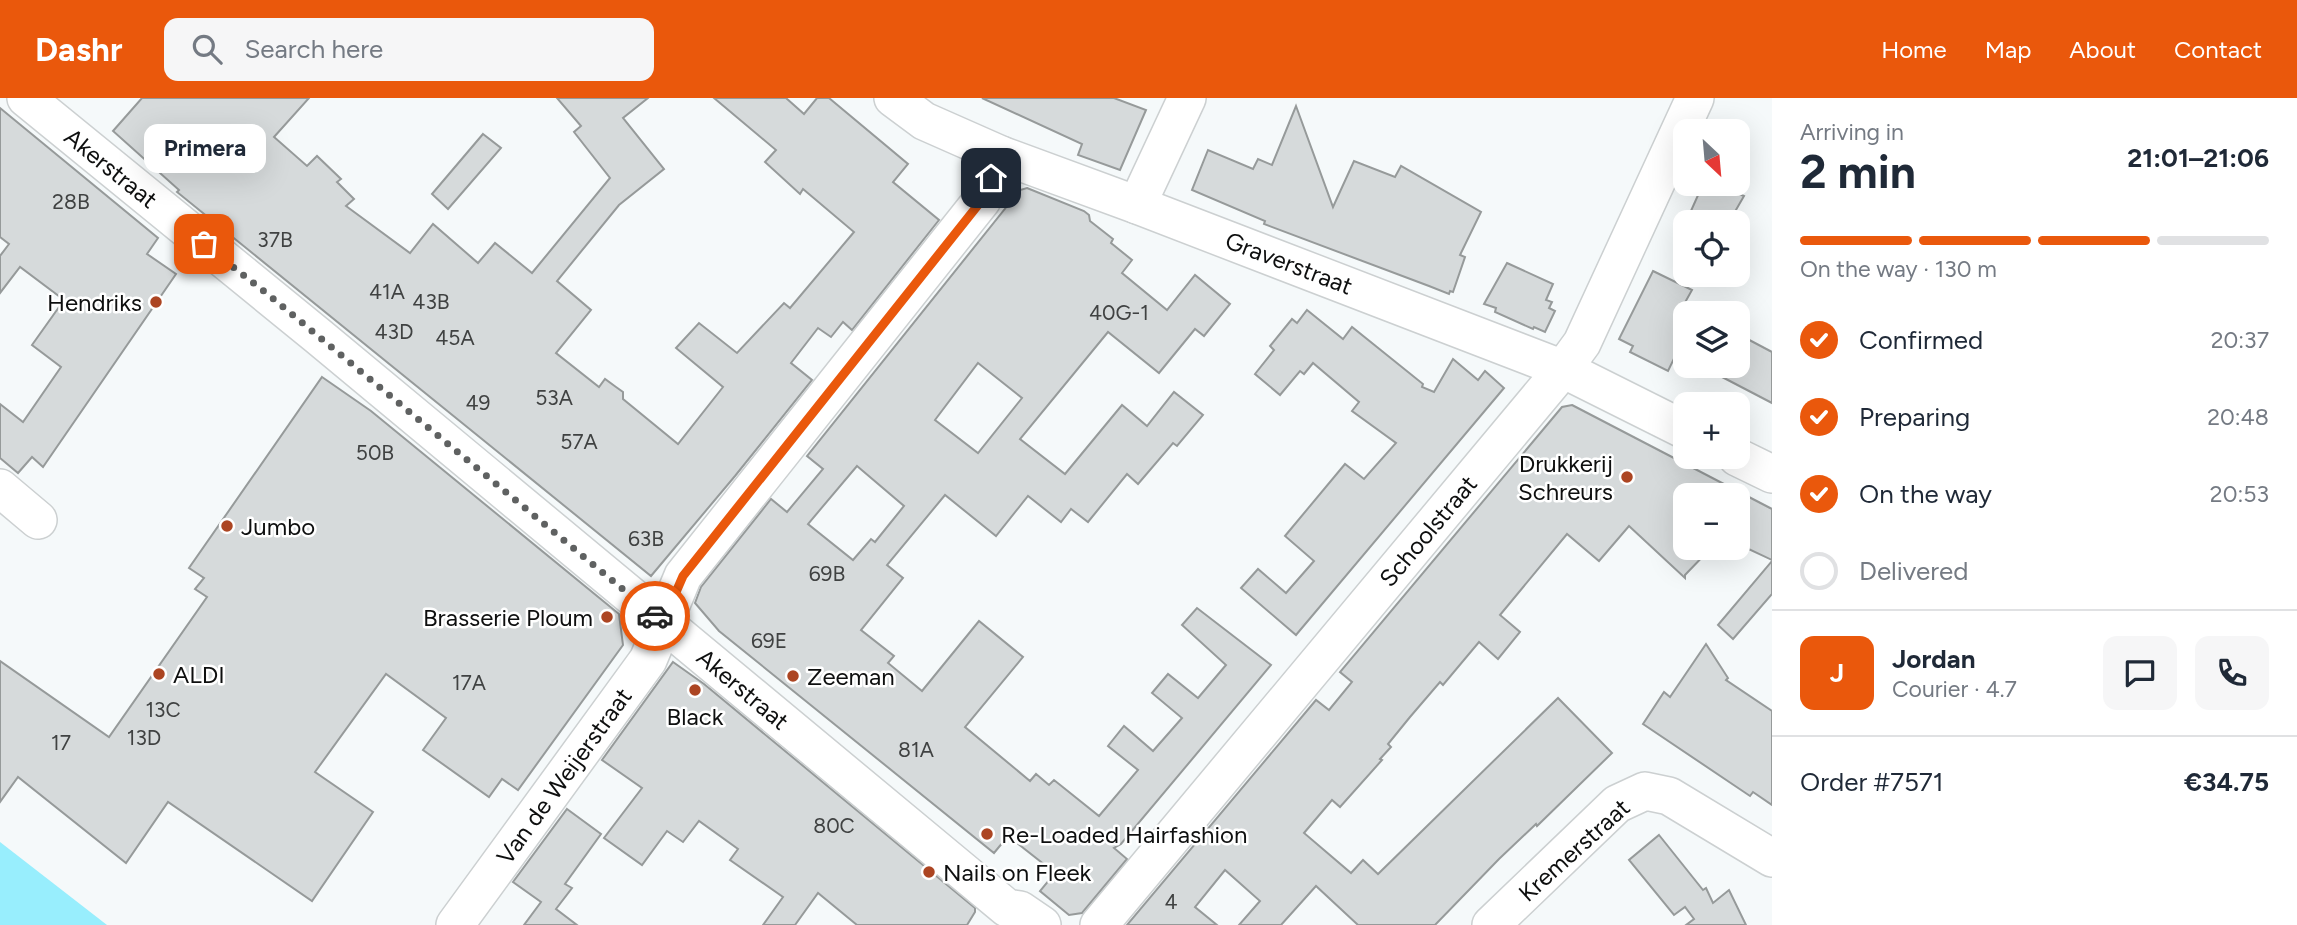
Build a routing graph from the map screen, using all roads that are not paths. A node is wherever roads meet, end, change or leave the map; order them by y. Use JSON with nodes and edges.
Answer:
{"nodes":[{"id":1,"x":26,"y":98,"type":"edge"},
{"id":2,"x":893,"y":98,"type":"edge"},
{"id":3,"x":1187,"y":98,"type":"edge"},
{"id":4,"x":1695,"y":98,"type":"edge"},
{"id":5,"x":1000,"y":155,"type":"junction"},
{"id":6,"x":1137,"y":205,"type":"junction"},
{"id":7,"x":1563,"y":369,"type":"junction"},
{"id":8,"x":1673,"y":424,"type":"edge"},
{"id":9,"x":1750,"y":463,"type":"edge"},
{"id":10,"x":1772,"y":474,"type":"edge"},
{"id":11,"x":0,"y":488,"type":"edge"},
{"id":12,"x":38,"y":520,"type":"dead end"},
{"id":13,"x":663,"y":622,"type":"junction"},
{"id":14,"x":1772,"y":858,"type":"edge"},
{"id":15,"x":1001,"y":917,"type":"edge"},
{"id":16,"x":456,"y":925,"type":"edge"},
{"id":17,"x":1042,"y":925,"type":"edge"},
{"id":18,"x":1099,"y":925,"type":"edge"},
{"id":19,"x":1491,"y":925,"type":"edge"}],
"edges":[{"from":1,"to":13,"type":"street","name":"Akerstraat"},
{"from":2,"to":5,"type":"street","name":"Graverstraat"},
{"from":3,"to":6,"type":"street"},
{"from":4,"to":7,"type":"street","name":"Schoolstraat"},
{"from":5,"to":6,"type":"street","name":"Graverstraat"},
{"from":5,"to":13,"type":"street","name":"Van de Weijerstraat"},
{"from":6,"to":7,"type":"street","name":"Graverstraat"},
{"from":7,"to":8,"type":"street","name":"Graverstraat"},
{"from":7,"to":18,"type":"street","name":"Schoolstraat"},
{"from":9,"to":10,"type":"street"},
{"from":11,"to":12,"type":"street"},
{"from":13,"to":15,"type":"street","name":"Akerstraat"},
{"from":13,"to":16,"type":"street","name":"Van de Weijerstraat"},
{"from":14,"to":19,"type":"street","name":"Kremerstraat"},
{"from":15,"to":17,"type":"street","name":"Akerstraat"}]}
